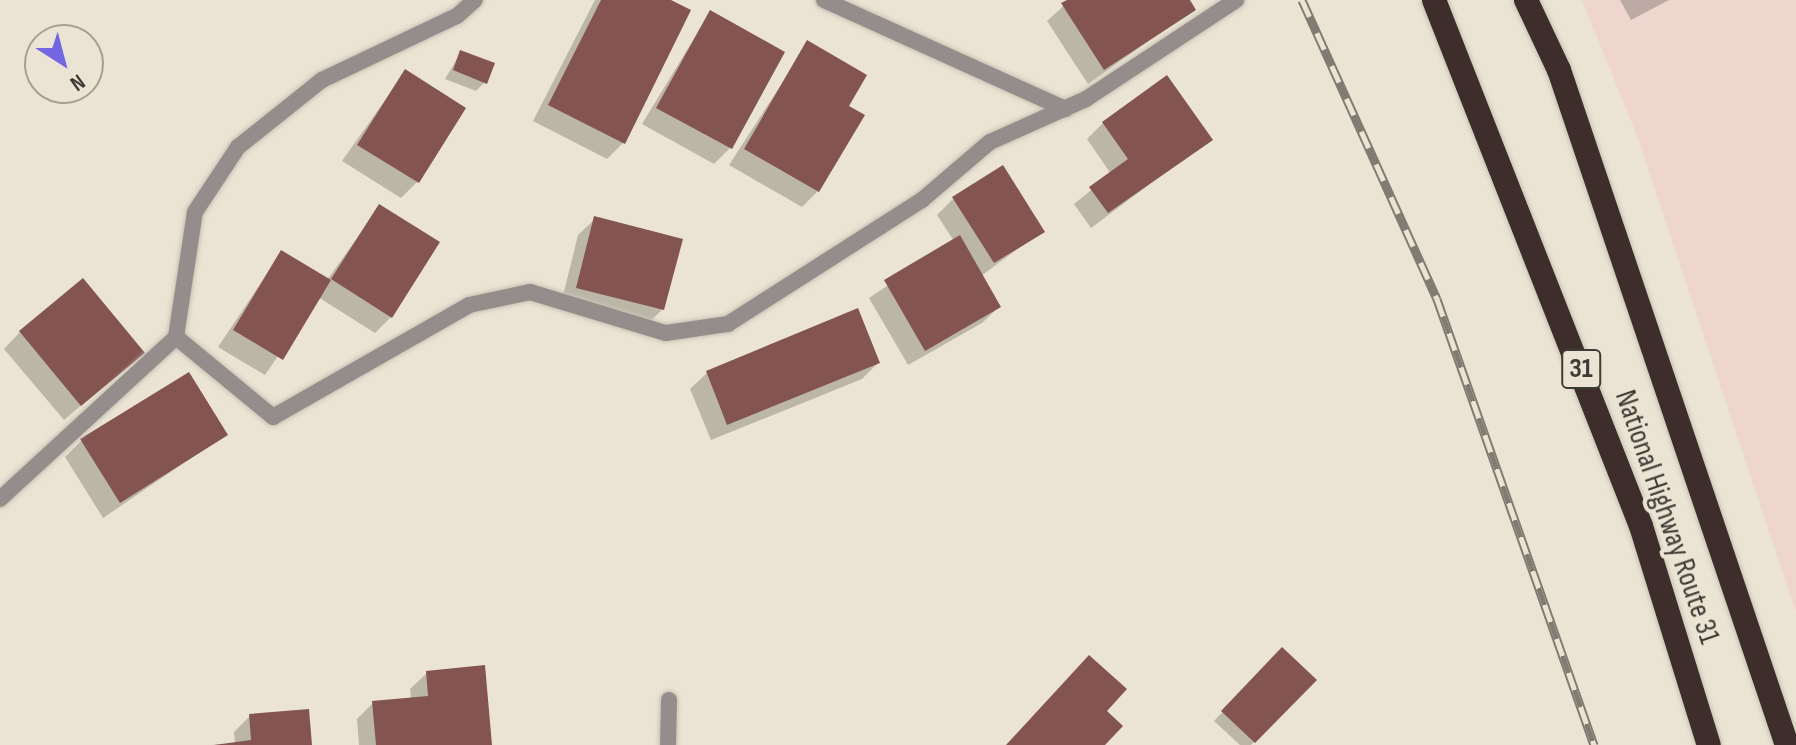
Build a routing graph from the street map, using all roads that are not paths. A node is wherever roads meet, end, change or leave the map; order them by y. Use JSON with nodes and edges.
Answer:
{"nodes":[{"id":1,"x":475,"y":0,"type":"edge"},
{"id":2,"x":824,"y":0,"type":"edge"},
{"id":3,"x":1236,"y":0,"type":"edge"},
{"id":4,"x":1434,"y":0,"type":"edge"},
{"id":5,"x":1526,"y":0,"type":"edge"},
{"id":6,"x":1065,"y":109,"type":"junction"},
{"id":7,"x":176,"y":337,"type":"junction"},
{"id":8,"x":0,"y":499,"type":"edge"},
{"id":9,"x":669,"y":700,"type":"dead end"},
{"id":10,"x":668,"y":745,"type":"edge"},
{"id":11,"x":1709,"y":745,"type":"edge"},
{"id":12,"x":1787,"y":745,"type":"edge"}],
"edges":[{"from":1,"to":7,"type":"street"},
{"from":2,"to":6,"type":"street"},
{"from":3,"to":6,"type":"street"},
{"from":4,"to":11,"type":"highway","name":"National Highway Route 31","number":"31"},
{"from":5,"to":12,"type":"highway","name":"National Highway Route 31"},
{"from":6,"to":7,"type":"street"},
{"from":7,"to":8,"type":"street"},
{"from":9,"to":10,"type":"street"}]}
